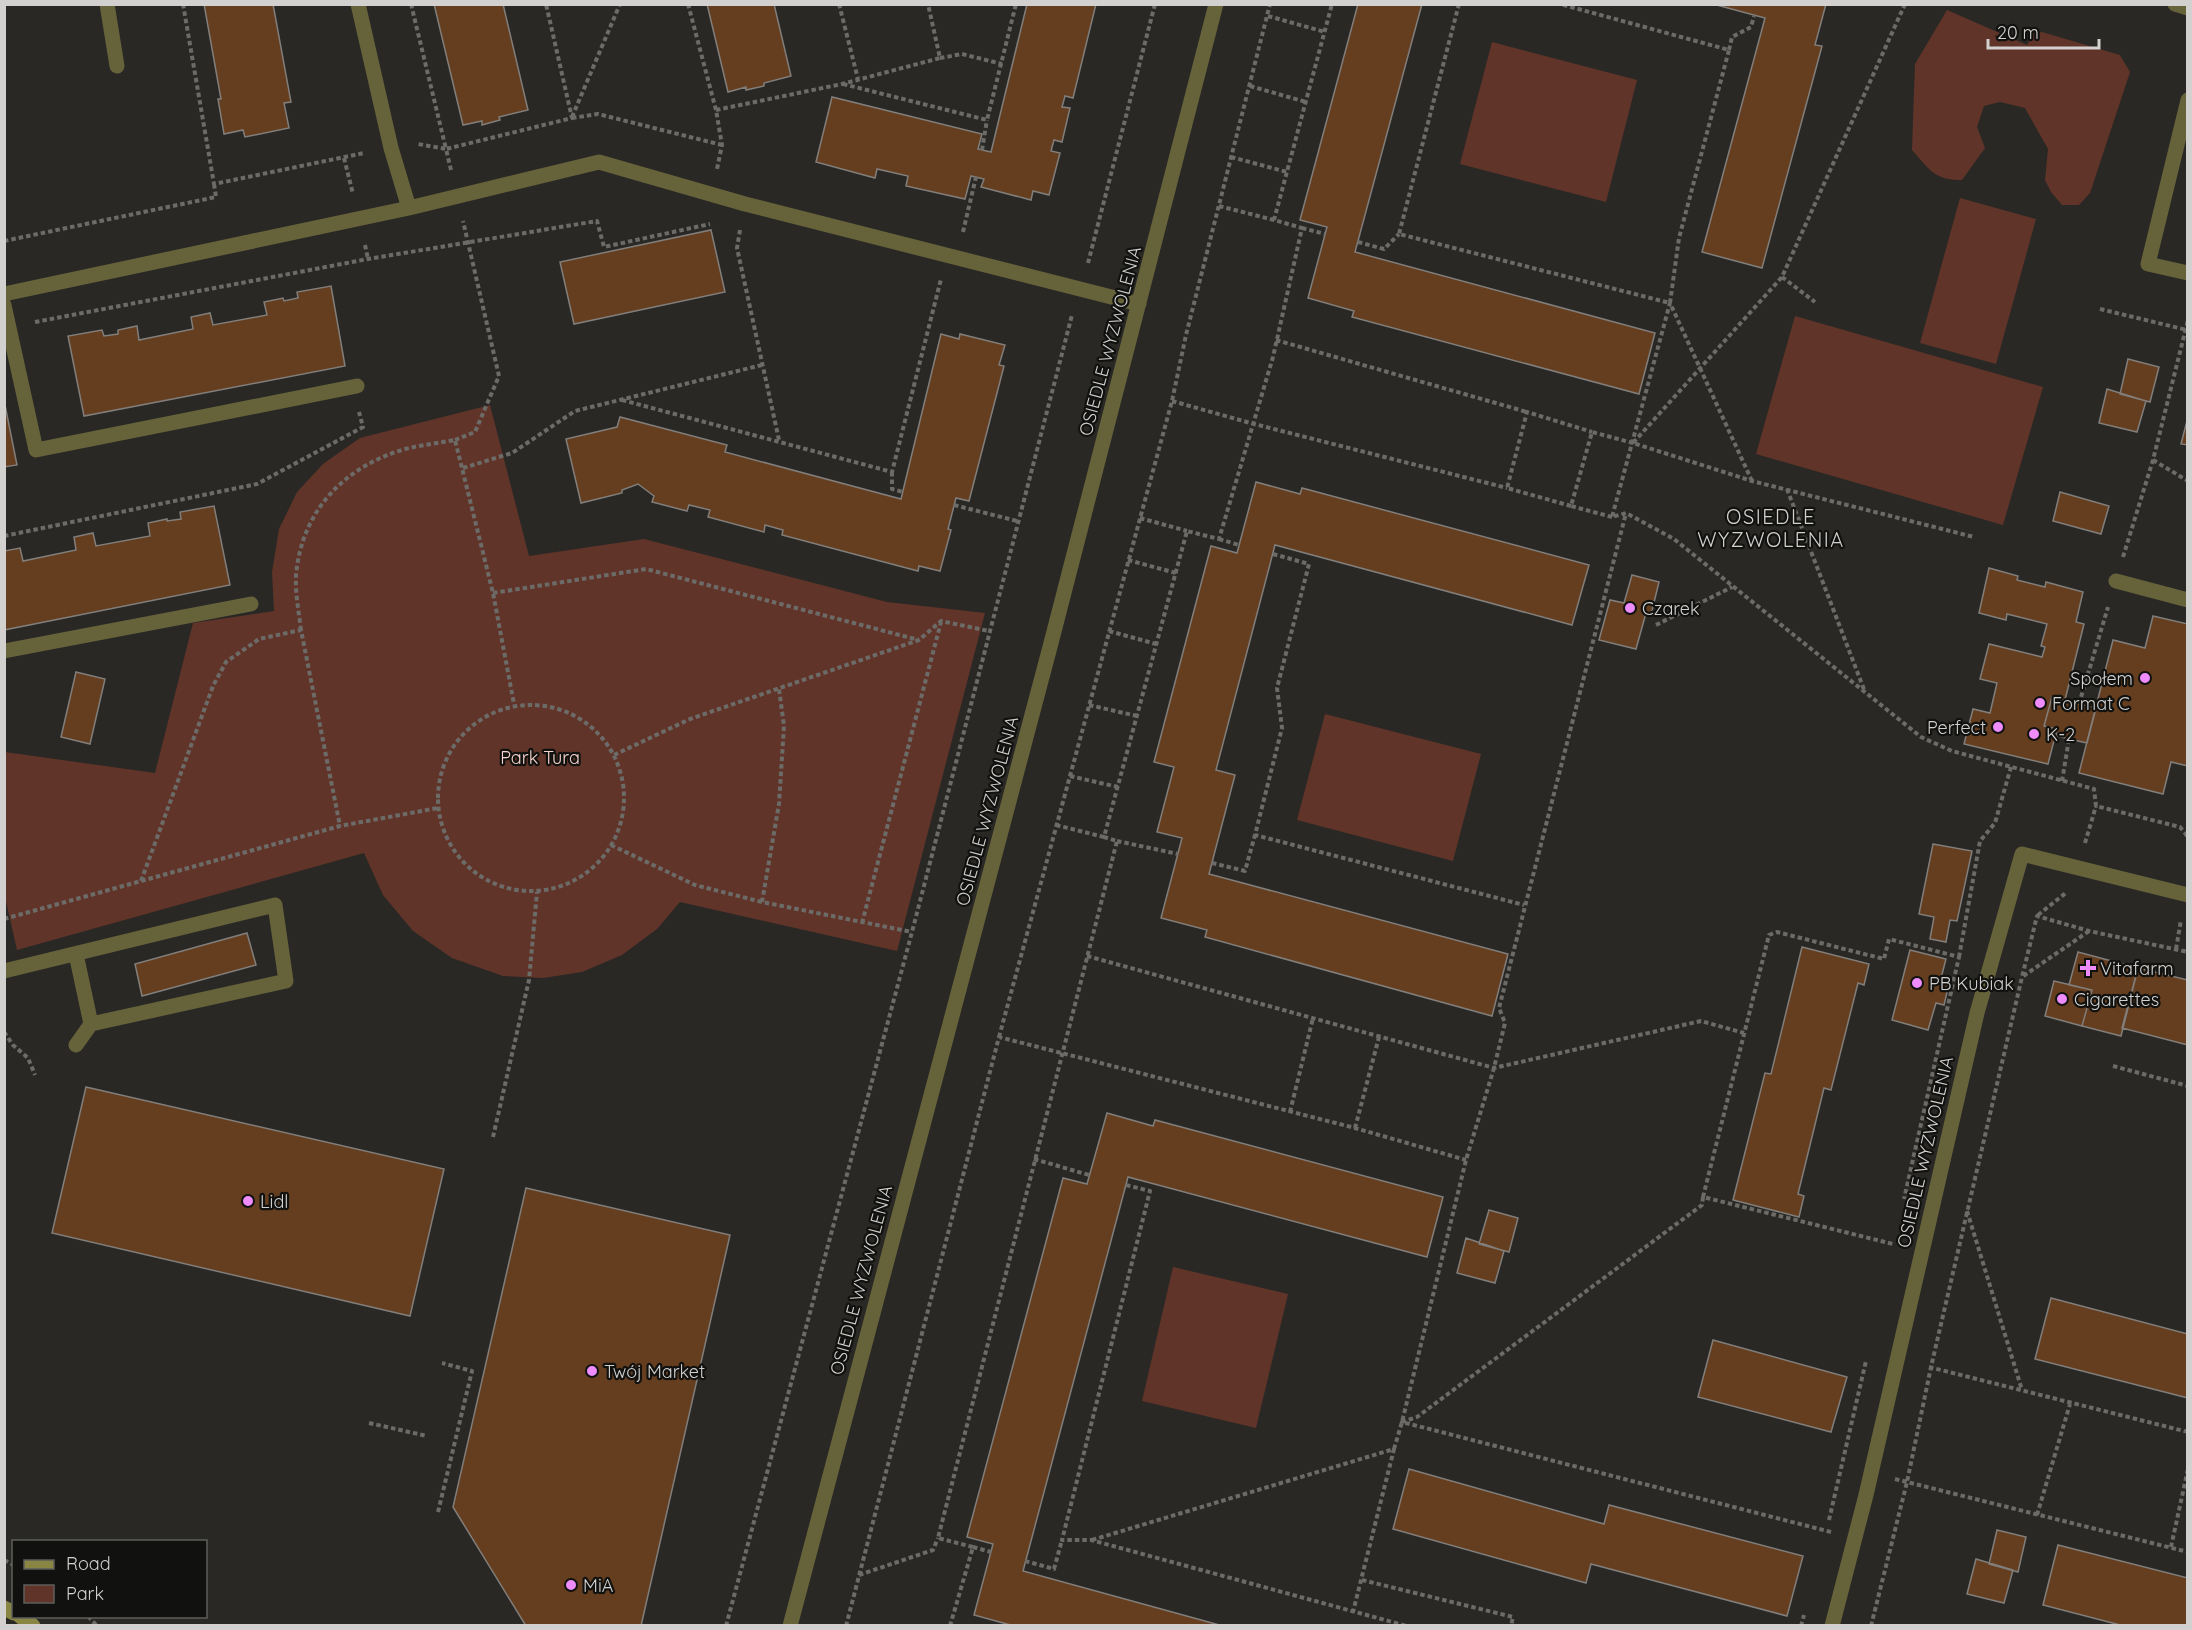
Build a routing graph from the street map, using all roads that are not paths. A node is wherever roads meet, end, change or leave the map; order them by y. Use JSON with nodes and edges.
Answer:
{"nodes":[{"id":1,"x":107,"y":4,"type":"edge"},
{"id":2,"x":358,"y":4,"type":"edge"},
{"id":3,"x":1216,"y":4,"type":"edge"},
{"id":4,"x":2175,"y":4,"type":"edge"},
{"id":5,"x":2187,"y":8,"type":"edge"},
{"id":6,"x":117,"y":66,"type":"dead end"},
{"id":7,"x":2187,"y":100,"type":"edge"},
{"id":8,"x":409,"y":208,"type":"junction"},
{"id":9,"x":2187,"y":273,"type":"edge"},
{"id":10,"x":4,"y":294,"type":"edge"},
{"id":11,"x":1139,"y":304,"type":"junction"},
{"id":12,"x":4,"y":305,"type":"edge"},
{"id":13,"x":357,"y":386,"type":"dead end"},
{"id":14,"x":2116,"y":581,"type":"road end"},
{"id":15,"x":2187,"y":600,"type":"edge"},
{"id":16,"x":251,"y":604,"type":"dead end"},
{"id":17,"x":4,"y":651,"type":"edge"},
{"id":18,"x":2187,"y":893,"type":"edge"},
{"id":19,"x":76,"y":954,"type":"junction"},
{"id":20,"x":4,"y":971,"type":"edge"},
{"id":21,"x":91,"y":1024,"type":"junction"},
{"id":22,"x":76,"y":1045,"type":"dead end"},
{"id":23,"x":790,"y":1626,"type":"edge"},
{"id":24,"x":1832,"y":1626,"type":"edge"}],
"edges":[{"from":1,"to":6,"type":"street"},
{"from":2,"to":8,"type":"street"},
{"from":3,"to":11,"type":"street","name":"OSIEDLE WYZWOLENIA"},
{"from":4,"to":5,"type":"street"},
{"from":7,"to":9,"type":"street"},
{"from":8,"to":10,"type":"street"},
{"from":8,"to":11,"type":"street"},
{"from":11,"to":23,"type":"street","name":"OSIEDLE WYZWOLENIA"},
{"from":12,"to":13,"type":"street"},
{"from":14,"to":15,"type":"street"},
{"from":16,"to":17,"type":"street"},
{"from":18,"to":24,"type":"street","name":"OSIEDLE WYZWOLENIA"},
{"from":19,"to":20,"type":"street"},
{"from":19,"to":21,"type":"street"},
{"from":19,"to":21,"type":"street"},
{"from":21,"to":22,"type":"street"}]}
